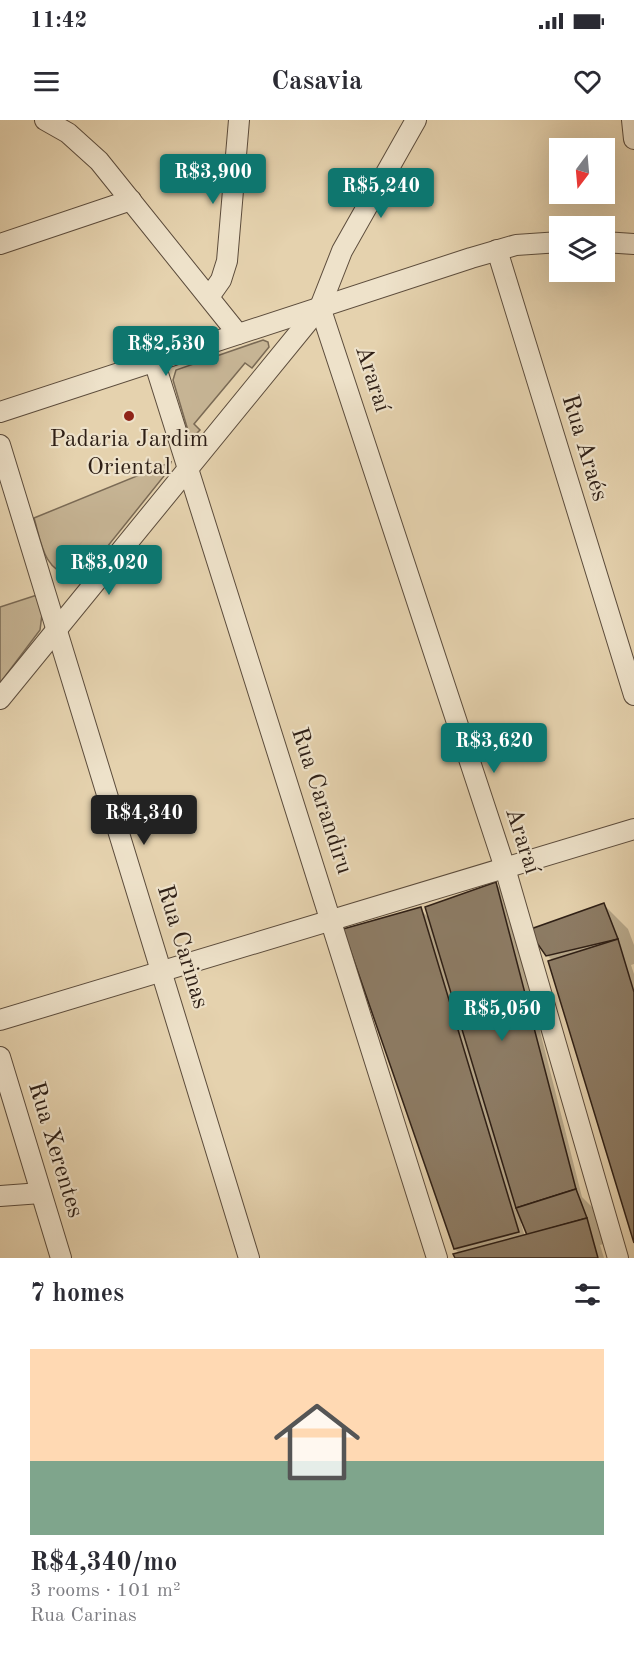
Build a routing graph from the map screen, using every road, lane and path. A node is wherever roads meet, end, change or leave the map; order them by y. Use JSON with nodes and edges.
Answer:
{"nodes":[{"id":1,"x":45,"y":120,"type":"edge"},
{"id":2,"x":239,"y":120,"type":"edge"},
{"id":3,"x":416,"y":120,"type":"edge"},
{"id":4,"x":632,"y":120,"type":"edge"},
{"id":5,"x":634,"y":139,"type":"edge"},
{"id":6,"x":131,"y":200,"type":"junction"},
{"id":7,"x":549,"y":243,"type":"edge"},
{"id":8,"x":615,"y":243,"type":"edge"},
{"id":9,"x":0,"y":244,"type":"edge"},
{"id":10,"x":634,"y":244,"type":"edge"},
{"id":11,"x":497,"y":250,"type":"junction"},
{"id":12,"x":209,"y":297,"type":"junction"},
{"id":13,"x":320,"y":307,"type":"junction"},
{"id":14,"x":238,"y":334,"type":"junction"},
{"id":15,"x":154,"y":361,"type":"junction"},
{"id":16,"x":0,"y":412,"type":"edge"},
{"id":17,"x":0,"y":445,"type":"edge"},
{"id":18,"x":187,"y":467,"type":"junction"},
{"id":19,"x":58,"y":631,"type":"junction"},
{"id":20,"x":634,"y":694,"type":"edge"},
{"id":21,"x":0,"y":699,"type":"edge"},
{"id":22,"x":634,"y":829,"type":"edge"},
{"id":23,"x":504,"y":868,"type":"junction"},
{"id":24,"x":333,"y":921,"type":"junction"},
{"id":25,"x":163,"y":971,"type":"junction"},
{"id":26,"x":0,"y":1020,"type":"edge"},
{"id":27,"x":0,"y":1057,"type":"edge"},
{"id":28,"x":41,"y":1193,"type":"junction"},
{"id":29,"x":0,"y":1196,"type":"edge"},
{"id":30,"x":61,"y":1258,"type":"edge"},
{"id":31,"x":249,"y":1258,"type":"edge"},
{"id":32,"x":437,"y":1258,"type":"edge"},
{"id":33,"x":618,"y":1258,"type":"edge"}],
"edges":[{"from":1,"to":6,"type":"street"},
{"from":2,"to":12,"type":"street"},
{"from":3,"to":13,"type":"street"},
{"from":4,"to":5,"type":"street"},
{"from":6,"to":9,"type":"street"},
{"from":6,"to":12,"type":"street"},
{"from":7,"to":11,"type":"street"},
{"from":8,"to":10,"type":"street"},
{"from":11,"to":13,"type":"street"},
{"from":11,"to":20,"type":"street","name":"Rua Araés"},
{"from":12,"to":14,"type":"street"},
{"from":13,"to":14,"type":"street"},
{"from":13,"to":18,"type":"street"},
{"from":13,"to":23,"type":"street","name":"Araraí"},
{"from":14,"to":15,"type":"street"},
{"from":15,"to":16,"type":"street"},
{"from":15,"to":18,"type":"street","name":"Rua Carandiru"},
{"from":17,"to":19,"type":"street","name":"Rua Carinas"},
{"from":18,"to":19,"type":"street"},
{"from":18,"to":24,"type":"street","name":"Rua Carandiru"},
{"from":19,"to":21,"type":"street"},
{"from":19,"to":25,"type":"street","name":"Rua Carinas"},
{"from":22,"to":23,"type":"street"},
{"from":23,"to":24,"type":"street"},
{"from":23,"to":33,"type":"street","name":"Araraí"},
{"from":24,"to":25,"type":"street"},
{"from":24,"to":32,"type":"street","name":"Rua Carandiru"},
{"from":25,"to":26,"type":"street"},
{"from":25,"to":31,"type":"street","name":"Rua Carinas"},
{"from":27,"to":28,"type":"street","name":"Rua Xerentes"},
{"from":28,"to":29,"type":"street"},
{"from":28,"to":30,"type":"street","name":"Rua Xerentes"}]}
